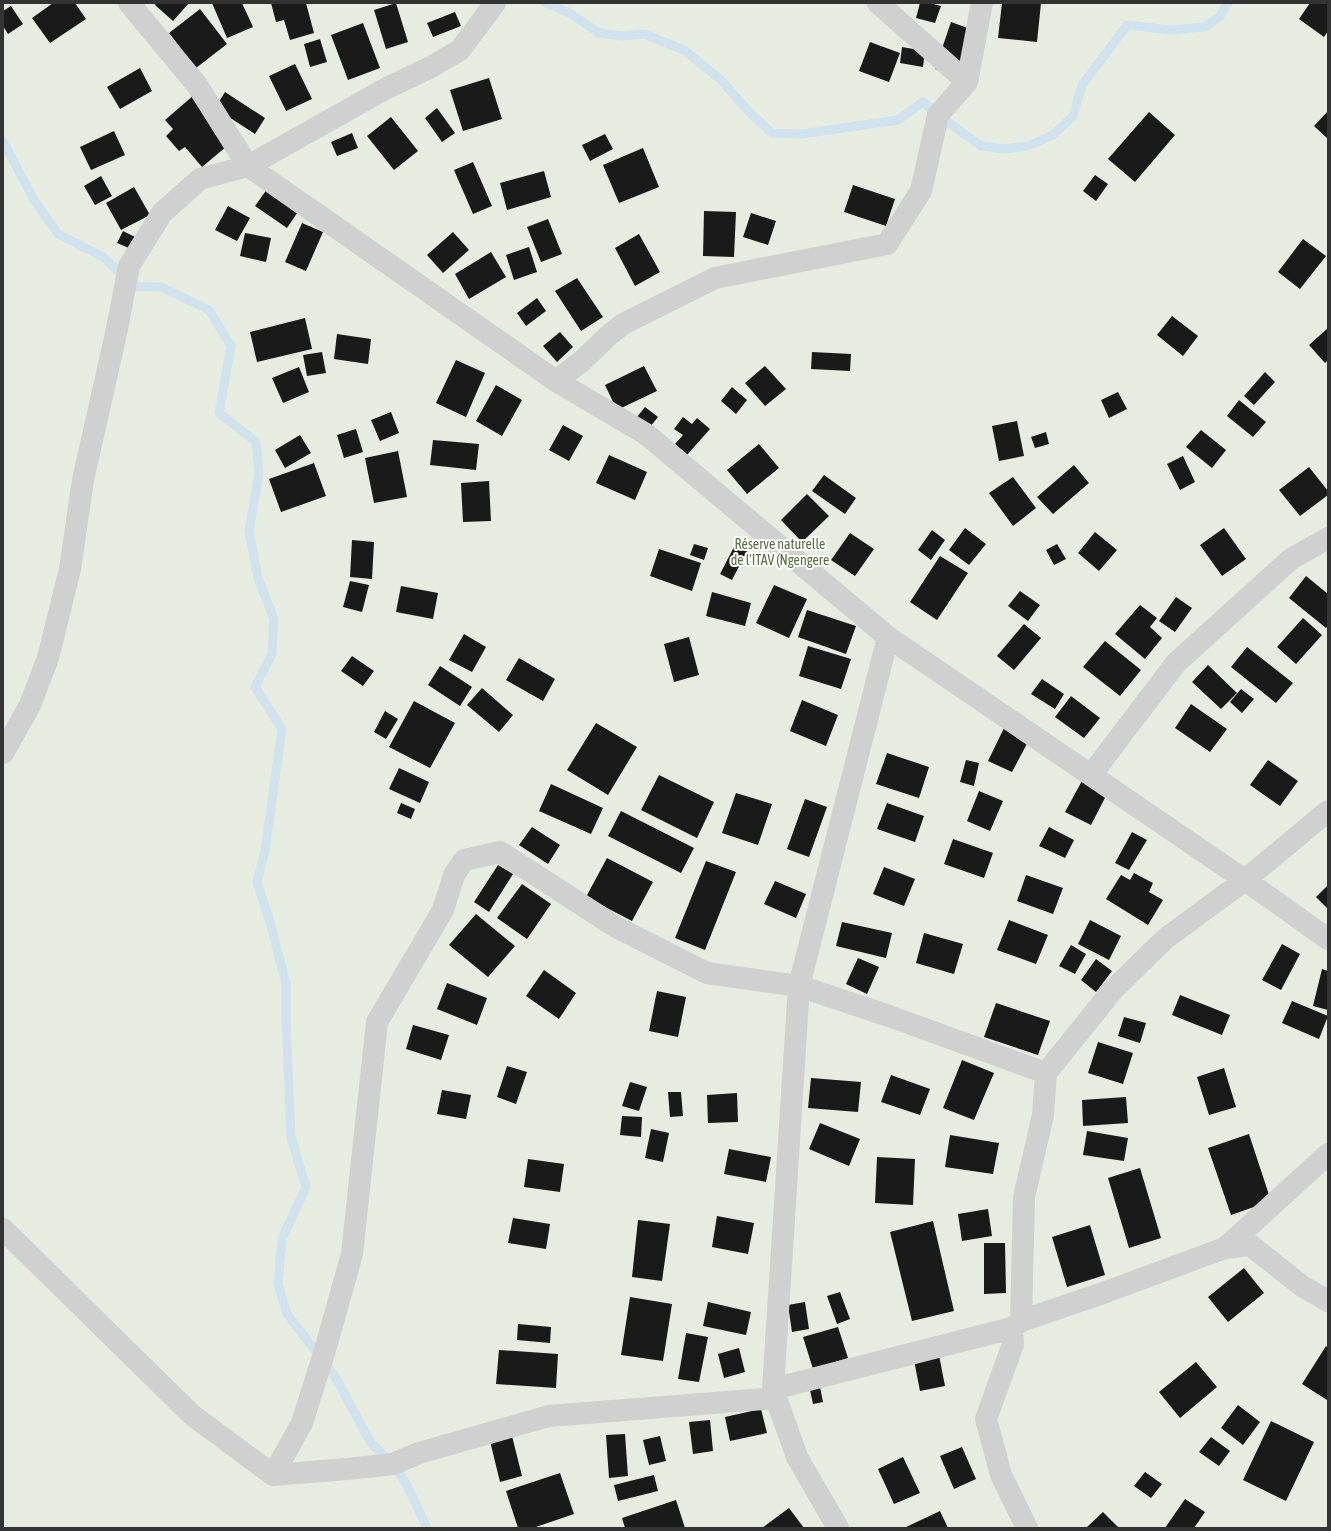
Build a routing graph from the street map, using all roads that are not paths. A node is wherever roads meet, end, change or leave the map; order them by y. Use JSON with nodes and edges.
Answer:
{"nodes":[{"id":1,"x":130,"y":3,"type":"edge"},
{"id":2,"x":496,"y":3,"type":"edge"},
{"id":3,"x":878,"y":3,"type":"edge"},
{"id":4,"x":982,"y":3,"type":"edge"},
{"id":5,"x":967,"y":82,"type":"junction"},
{"id":6,"x":248,"y":166,"type":"junction"},
{"id":7,"x":556,"y":381,"type":"junction"},
{"id":8,"x":1328,"y":538,"type":"edge"},
{"id":9,"x":888,"y":637,"type":"junction"},
{"id":10,"x":3,"y":753,"type":"edge"},
{"id":11,"x":1091,"y":776,"type":"junction"},
{"id":12,"x":1328,"y":811,"type":"edge"},
{"id":13,"x":1246,"y":880,"type":"junction"},
{"id":14,"x":1328,"y":939,"type":"edge"},
{"id":15,"x":799,"y":986,"type":"junction"},
{"id":16,"x":1046,"y":1073,"type":"junction"},
{"id":17,"x":1328,"y":1154,"type":"edge"},
{"id":18,"x":3,"y":1229,"type":"edge"},
{"id":19,"x":1225,"y":1248,"type":"junction"},
{"id":20,"x":1328,"y":1301,"type":"edge"},
{"id":21,"x":1017,"y":1324,"type":"junction"},
{"id":22,"x":775,"y":1394,"type":"junction"},
{"id":23,"x":274,"y":1475,"type":"junction"},
{"id":24,"x":838,"y":1528,"type":"edge"},
{"id":25,"x":1027,"y":1528,"type":"edge"}],
"edges":[{"from":1,"to":6,"type":"street"},
{"from":2,"to":6,"type":"street"},
{"from":3,"to":5,"type":"street"},
{"from":4,"to":5,"type":"street"},
{"from":5,"to":7,"type":"street"},
{"from":6,"to":7,"type":"street"},
{"from":6,"to":10,"type":"street"},
{"from":7,"to":9,"type":"street"},
{"from":8,"to":11,"type":"street"},
{"from":9,"to":11,"type":"street"},
{"from":9,"to":15,"type":"street"},
{"from":11,"to":13,"type":"street"},
{"from":12,"to":13,"type":"street"},
{"from":13,"to":14,"type":"street"},
{"from":13,"to":16,"type":"street"},
{"from":15,"to":16,"type":"street"},
{"from":15,"to":22,"type":"street"},
{"from":15,"to":23,"type":"street"},
{"from":16,"to":21,"type":"street"},
{"from":17,"to":19,"type":"street"},
{"from":18,"to":23,"type":"street"},
{"from":19,"to":20,"type":"street"},
{"from":19,"to":21,"type":"street"},
{"from":21,"to":22,"type":"street"},
{"from":21,"to":25,"type":"street"},
{"from":22,"to":23,"type":"street"},
{"from":22,"to":24,"type":"street"}]}
